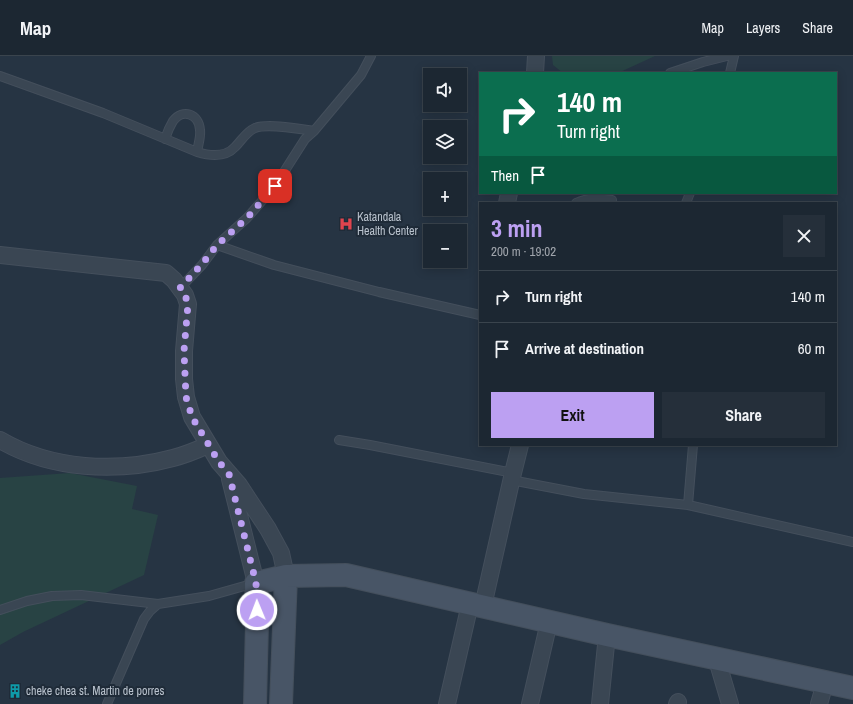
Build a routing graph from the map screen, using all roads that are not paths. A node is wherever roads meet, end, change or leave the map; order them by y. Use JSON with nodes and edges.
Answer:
{"nodes":[{"id":1,"x":371,"y":56,"type":"edge"},
{"id":2,"x":536,"y":56,"type":"edge"},
{"id":3,"x":727,"y":56,"type":"edge"},
{"id":4,"x":734,"y":56,"type":"edge"},
{"id":5,"x":535,"y":72,"type":"edge"},
{"id":6,"x":673,"y":72,"type":"edge"},
{"id":7,"x":730,"y":72,"type":"edge"},
{"id":8,"x":0,"y":76,"type":"edge"},
{"id":9,"x":314,"y":131,"type":"junction"},
{"id":10,"x":165,"y":139,"type":"junction"},
{"id":11,"x":197,"y":152,"type":"junction"},
{"id":12,"x":612,"y":200,"type":"dead end"},
{"id":13,"x":578,"y":202,"type":"edge"},
{"id":14,"x":217,"y":245,"type":"junction"},
{"id":15,"x":0,"y":255,"type":"edge"},
{"id":16,"x":180,"y":288,"type":"junction"},
{"id":17,"x":479,"y":315,"type":"edge"},
{"id":18,"x":0,"y":440,"type":"edge"},
{"id":19,"x":339,"y":440,"type":"dead end"},
{"id":20,"x":208,"y":446,"type":"junction"},
{"id":21,"x":520,"y":446,"type":"edge"},
{"id":22,"x":693,"y":446,"type":"edge"},
{"id":23,"x":229,"y":474,"type":"junction"},
{"id":24,"x":512,"y":476,"type":"junction"},
{"id":25,"x":688,"y":505,"type":"junction"},
{"id":26,"x":853,"y":542,"type":"edge"},
{"id":27,"x":286,"y":576,"type":"junction"},
{"id":28,"x":256,"y":583,"type":"junction"},
{"id":29,"x":158,"y":604,"type":"junction"},
{"id":30,"x":476,"y":605,"type":"junction"},
{"id":31,"x":0,"y":610,"type":"edge"},
{"id":32,"x":549,"y":622,"type":"junction"},
{"id":33,"x":607,"y":636,"type":"junction"},
{"id":34,"x":717,"y":660,"type":"junction"},
{"id":35,"x":825,"y":683,"type":"junction"},
{"id":36,"x":853,"y":688,"type":"edge"},
{"id":37,"x":107,"y":704,"type":"edge"},
{"id":38,"x":255,"y":704,"type":"edge"},
{"id":39,"x":281,"y":704,"type":"edge"},
{"id":40,"x":447,"y":704,"type":"edge"},
{"id":41,"x":530,"y":704,"type":"edge"},
{"id":42,"x":600,"y":704,"type":"edge"},
{"id":43,"x":730,"y":704,"type":"edge"},
{"id":44,"x":818,"y":704,"type":"edge"}],
"edges":[{"from":1,"to":9,"type":"lane"},
{"from":2,"to":5,"type":"street"},
{"from":3,"to":6,"type":"lane"},
{"from":4,"to":7,"type":"lane"},
{"from":8,"to":10,"type":"lane"},
{"from":9,"to":11,"type":"lane"},
{"from":9,"to":14,"type":"lane"},
{"from":10,"to":11,"type":"lane"},
{"from":10,"to":11,"type":"lane"},
{"from":12,"to":13,"type":"lane"},
{"from":14,"to":16,"type":"lane"},
{"from":14,"to":17,"type":"lane"},
{"from":15,"to":16,"type":"street"},
{"from":16,"to":20,"type":"street"},
{"from":18,"to":20,"type":"street"},
{"from":19,"to":24,"type":"lane"},
{"from":20,"to":23,"type":"street"},
{"from":21,"to":24,"type":"street"},
{"from":22,"to":25,"type":"lane"},
{"from":23,"to":27,"type":"street"},
{"from":23,"to":28,"type":"street"},
{"from":24,"to":25,"type":"lane"},
{"from":24,"to":30,"type":"street"},
{"from":25,"to":26,"type":"lane"},
{"from":27,"to":28,"type":"street"},
{"from":27,"to":30,"type":"street"},
{"from":27,"to":39,"type":"street"},
{"from":28,"to":29,"type":"lane"},
{"from":28,"to":38,"type":"street"},
{"from":29,"to":31,"type":"lane"},
{"from":29,"to":37,"type":"lane"},
{"from":30,"to":32,"type":"street"},
{"from":30,"to":40,"type":"street"},
{"from":32,"to":33,"type":"street"},
{"from":32,"to":41,"type":"street"},
{"from":33,"to":34,"type":"street"},
{"from":33,"to":42,"type":"street"},
{"from":34,"to":35,"type":"street"},
{"from":34,"to":43,"type":"street"},
{"from":35,"to":36,"type":"street"},
{"from":35,"to":44,"type":"street"}]}
